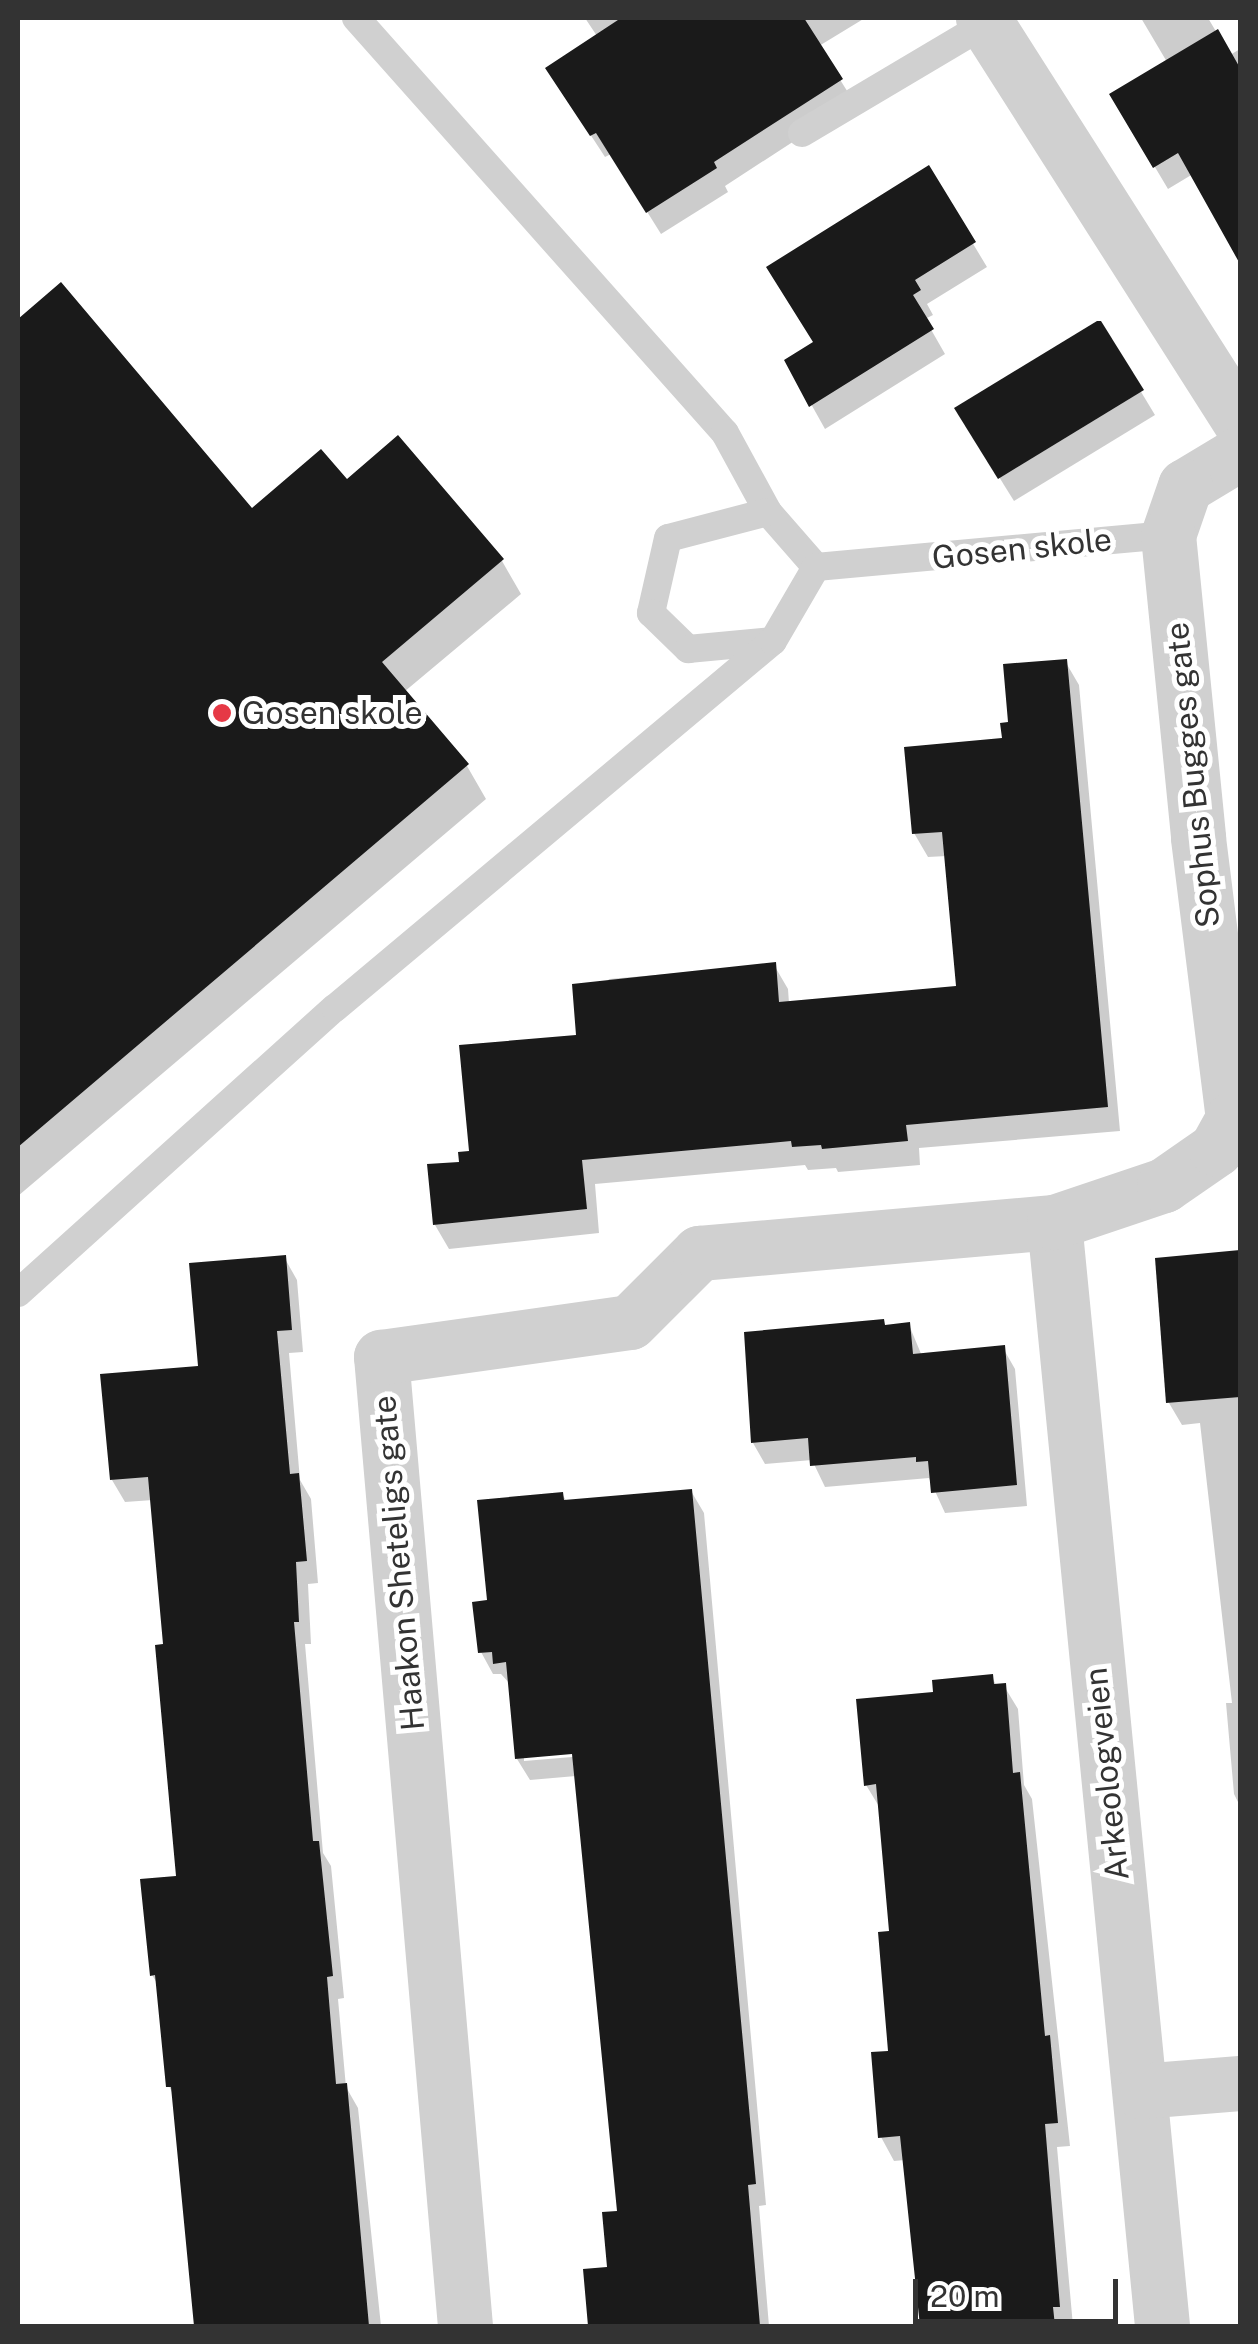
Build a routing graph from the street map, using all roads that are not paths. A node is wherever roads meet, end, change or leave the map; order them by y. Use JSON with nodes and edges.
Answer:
{"nodes":[{"id":1,"x":356,"y":18,"type":"edge"},
{"id":2,"x":985,"y":20,"type":"edge"},
{"id":3,"x":802,"y":133,"type":"dead end"},
{"id":4,"x":1240,"y":421,"type":"edge"},
{"id":5,"x":1240,"y":453,"type":"edge"},
{"id":6,"x":768,"y":512,"type":"junction"},
{"id":7,"x":1168,"y":535,"type":"junction"},
{"id":8,"x":816,"y":567,"type":"junction"},
{"id":9,"x":772,"y":641,"type":"junction"},
{"id":10,"x":1237,"y":1122,"type":"edge"},
{"id":11,"x":1054,"y":1222,"type":"junction"},
{"id":12,"x":18,"y":1293,"type":"edge"},
{"id":13,"x":1240,"y":2083,"type":"edge"},
{"id":14,"x":1140,"y":2091,"type":"junction"},
{"id":15,"x":465,"y":2326,"type":"edge"},
{"id":16,"x":1162,"y":2326,"type":"edge"}],
"edges":[{"from":1,"to":6,"type":"lane"},
{"from":2,"to":3,"type":"lane"},
{"from":2,"to":4,"type":"street"},
{"from":5,"to":7,"type":"street","name":"Sophus Bugges gate"},
{"from":6,"to":8,"type":"lane"},
{"from":6,"to":9,"type":"lane"},
{"from":7,"to":8,"type":"lane","name":"Gosen skole"},
{"from":7,"to":10,"type":"street","name":"Sophus Bugges gate"},
{"from":8,"to":9,"type":"lane"},
{"from":9,"to":12,"type":"lane"},
{"from":10,"to":11,"type":"street","name":"Haakon Sheteligs gate"},
{"from":11,"to":14,"type":"street","name":"Arkeologveien"},
{"from":11,"to":15,"type":"street","name":"Haakon Sheteligs gate"},
{"from":13,"to":14,"type":"street"},
{"from":14,"to":16,"type":"street","name":"Arkeologveien"}]}
